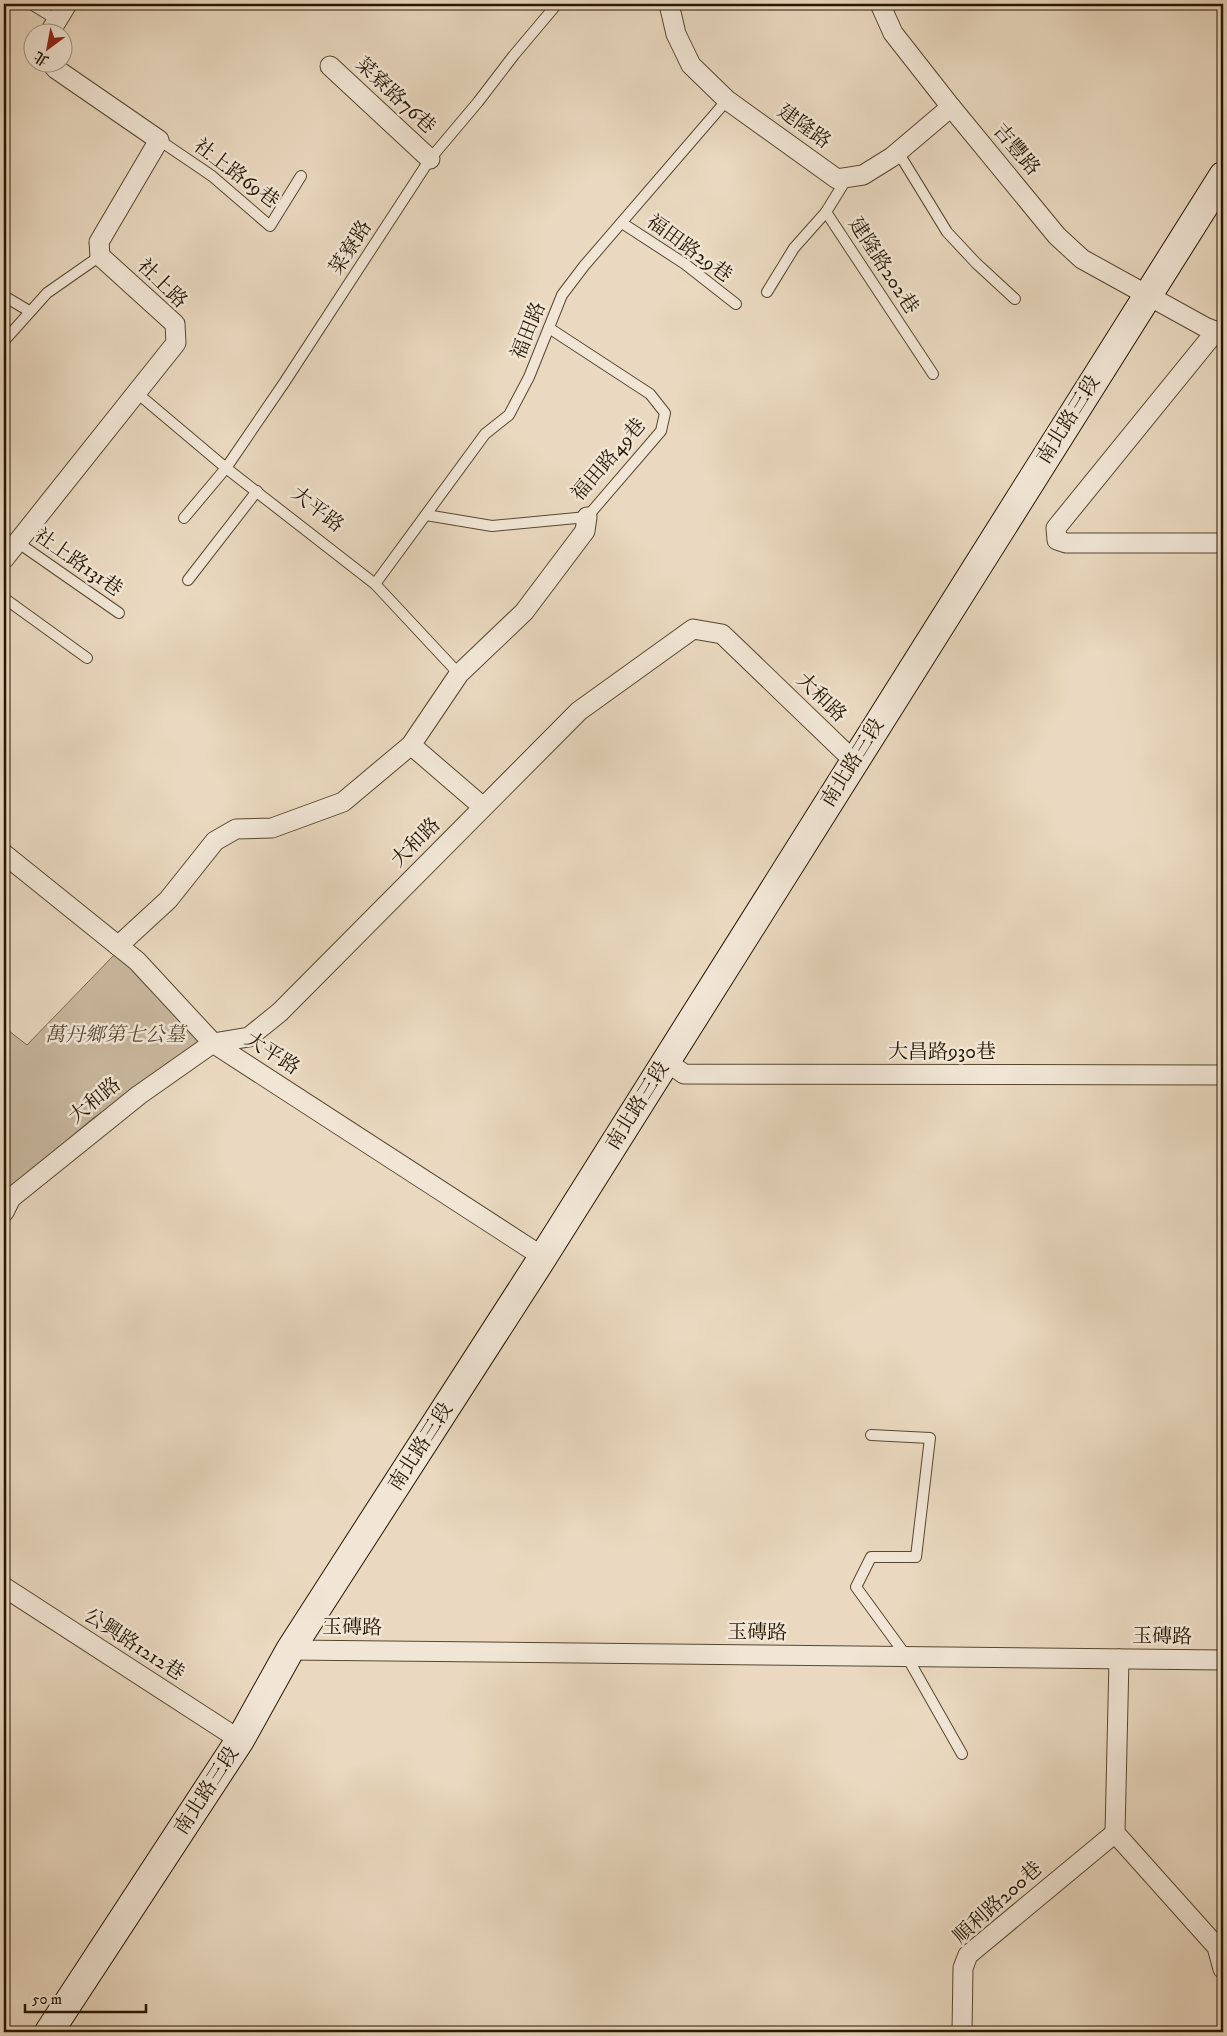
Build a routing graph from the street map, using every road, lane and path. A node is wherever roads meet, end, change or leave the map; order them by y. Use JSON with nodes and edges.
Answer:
{"nodes":[{"id":1,"x":31,"y":4,"type":"edge"},
{"id":2,"x":67,"y":4,"type":"edge"},
{"id":3,"x":557,"y":4,"type":"edge"},
{"id":4,"x":669,"y":4,"type":"edge"},
{"id":5,"x":880,"y":4,"type":"edge"},
{"id":6,"x":50,"y":22,"type":"edge"},
{"id":7,"x":56,"y":22,"type":"edge"},
{"id":8,"x":330,"y":66,"type":"dead end"},
{"id":9,"x":60,"y":72,"type":"edge"},
{"id":10,"x":727,"y":100,"type":"junction"},
{"id":11,"x":950,"y":107,"type":"junction"},
{"id":12,"x":158,"y":140,"type":"junction"},
{"id":13,"x":898,"y":152,"type":"junction"},
{"id":14,"x":430,"y":159,"type":"junction"},
{"id":15,"x":301,"y":176,"type":"dead end"},
{"id":16,"x":1223,"y":176,"type":"edge"},
{"id":17,"x":847,"y":177,"type":"junction"},
{"id":18,"x":826,"y":212,"type":"junction"},
{"id":19,"x":622,"y":222,"type":"junction"},
{"id":20,"x":100,"y":256,"type":"junction"},
{"id":21,"x":767,"y":292,"type":"dead end"},
{"id":22,"x":1147,"y":295,"type":"junction"},
{"id":23,"x":4,"y":296,"type":"edge"},
{"id":24,"x":1015,"y":299,"type":"dead end"},
{"id":25,"x":736,"y":304,"type":"dead end"},
{"id":26,"x":29,"y":311,"type":"junction"},
{"id":27,"x":549,"y":328,"type":"junction"},
{"id":28,"x":1220,"y":333,"type":"edge"},
{"id":29,"x":4,"y":341,"type":"edge"},
{"id":30,"x":933,"y":374,"type":"dead end"},
{"id":31,"x":137,"y":393,"type":"junction"},
{"id":32,"x":226,"y":468,"type":"junction"},
{"id":33,"x":257,"y":491,"type":"junction"},
{"id":34,"x":426,"y":515,"type":"junction"},
{"id":35,"x":587,"y":517,"type":"junction"},
{"id":36,"x":184,"y":518,"type":"dead end"},
{"id":37,"x":17,"y":542,"type":"junction"},
{"id":38,"x":1223,"y":543,"type":"edge"},
{"id":39,"x":4,"y":559,"type":"edge"},
{"id":40,"x":188,"y":580,"type":"dead end"},
{"id":41,"x":375,"y":584,"type":"junction"},
{"id":42,"x":4,"y":598,"type":"edge"},
{"id":43,"x":119,"y":613,"type":"dead end"},
{"id":44,"x":87,"y":658,"type":"dead end"},
{"id":45,"x":459,"y":674,"type":"junction"},
{"id":46,"x":411,"y":744,"type":"junction"},
{"id":47,"x":854,"y":761,"type":"junction"},
{"id":48,"x":483,"y":807,"type":"junction"},
{"id":49,"x":4,"y":854,"type":"edge"},
{"id":50,"x":118,"y":946,"type":"junction"},
{"id":51,"x":214,"y":1043,"type":"junction"},
{"id":52,"x":666,"y":1061,"type":"junction"},
{"id":53,"x":1223,"y":1075,"type":"edge"},
{"id":54,"x":4,"y":1212,"type":"edge"},
{"id":55,"x":543,"y":1256,"type":"junction"},
{"id":56,"x":871,"y":1435,"type":"dead end"},
{"id":57,"x":4,"y":1587,"type":"edge"},
{"id":58,"x":290,"y":1650,"type":"junction"},
{"id":59,"x":906,"y":1657,"type":"junction"},
{"id":60,"x":1119,"y":1659,"type":"junction"},
{"id":61,"x":1223,"y":1660,"type":"edge"},
{"id":62,"x":240,"y":1740,"type":"junction"},
{"id":63,"x":962,"y":1754,"type":"dead end"},
{"id":64,"x":1115,"y":1832,"type":"junction"},
{"id":65,"x":1222,"y":1963,"type":"edge"},
{"id":66,"x":49,"y":2032,"type":"edge"},
{"id":67,"x":962,"y":2032,"type":"edge"}],
"edges":[{"from":1,"to":6,"type":"lane"},
{"from":2,"to":7,"type":"street"},
{"from":3,"to":14,"type":"lane","name":"菜寮路"},
{"from":4,"to":10,"type":"street","name":"建隆路"},
{"from":5,"to":11,"type":"street","name":"吉豐路"},
{"from":8,"to":14,"type":"street","name":"菜寮路76巷"},
{"from":9,"to":12,"type":"street"},
{"from":10,"to":17,"type":"street","name":"建隆路"},
{"from":10,"to":19,"type":"lane","name":"福田路"},
{"from":11,"to":13,"type":"street"},
{"from":11,"to":22,"type":"street","name":"吉豐路"},
{"from":12,"to":15,"type":"lane","name":"社上路69巷"},
{"from":12,"to":20,"type":"street"},
{"from":13,"to":17,"type":"street"},
{"from":13,"to":24,"type":"lane"},
{"from":14,"to":32,"type":"lane","name":"菜寮路"},
{"from":16,"to":22,"type":"street","name":"南北路三段"},
{"from":17,"to":18,"type":"lane","name":"建隆路202巷"},
{"from":18,"to":21,"type":"lane"},
{"from":18,"to":30,"type":"lane","name":"建隆路202巷"},
{"from":19,"to":25,"type":"lane","name":"福田路29巷"},
{"from":19,"to":27,"type":"lane","name":"福田路"},
{"from":20,"to":26,"type":"lane"},
{"from":20,"to":31,"type":"street","name":"社上路"},
{"from":22,"to":28,"type":"street","name":"吉豐路"},
{"from":22,"to":47,"type":"street","name":"南北路三段"},
{"from":23,"to":26,"type":"lane"},
{"from":26,"to":29,"type":"lane"},
{"from":27,"to":34,"type":"lane","name":"福田路"},
{"from":27,"to":35,"type":"lane","name":"福田路49巷"},
{"from":28,"to":38,"type":"street"},
{"from":31,"to":32,"type":"lane","name":"大平路"},
{"from":31,"to":37,"type":"street","name":"社上路"},
{"from":32,"to":33,"type":"lane","name":"大平路"},
{"from":32,"to":36,"type":"lane","name":"菜寮路"},
{"from":33,"to":40,"type":"lane"},
{"from":33,"to":41,"type":"lane","name":"大平路"},
{"from":34,"to":35,"type":"lane","name":"福田路49巷"},
{"from":34,"to":41,"type":"lane","name":"福田路"},
{"from":35,"to":45,"type":"street"},
{"from":37,"to":39,"type":"street","name":"社上路"},
{"from":37,"to":43,"type":"lane","name":"社上路131巷"},
{"from":41,"to":45,"type":"lane","name":"大平路"},
{"from":42,"to":44,"type":"lane"},
{"from":45,"to":46,"type":"street"},
{"from":46,"to":48,"type":"street"},
{"from":46,"to":50,"type":"street"},
{"from":47,"to":48,"type":"street","name":"大和路"},
{"from":47,"to":52,"type":"street","name":"南北路三段"},
{"from":48,"to":51,"type":"street","name":"大和路"},
{"from":49,"to":50,"type":"street","name":"大平路"},
{"from":50,"to":51,"type":"street","name":"大平路"},
{"from":51,"to":54,"type":"street","name":"大和路"},
{"from":51,"to":55,"type":"street","name":"大平路"},
{"from":52,"to":53,"type":"street","name":"大昌路930巷"},
{"from":52,"to":55,"type":"street","name":"南北路三段"},
{"from":55,"to":58,"type":"street","name":"南北路三段"},
{"from":56,"to":59,"type":"lane"},
{"from":57,"to":62,"type":"street","name":"公興路1212巷"},
{"from":58,"to":59,"type":"street","name":"玉磚路"},
{"from":58,"to":62,"type":"street","name":"南北路三段"},
{"from":59,"to":60,"type":"street","name":"玉磚路"},
{"from":59,"to":63,"type":"lane"},
{"from":60,"to":61,"type":"street","name":"玉磚路"},
{"from":60,"to":64,"type":"street"},
{"from":62,"to":66,"type":"street","name":"南北路三段"},
{"from":64,"to":65,"type":"street"},
{"from":64,"to":67,"type":"street","name":"順利路200巷"}]}
